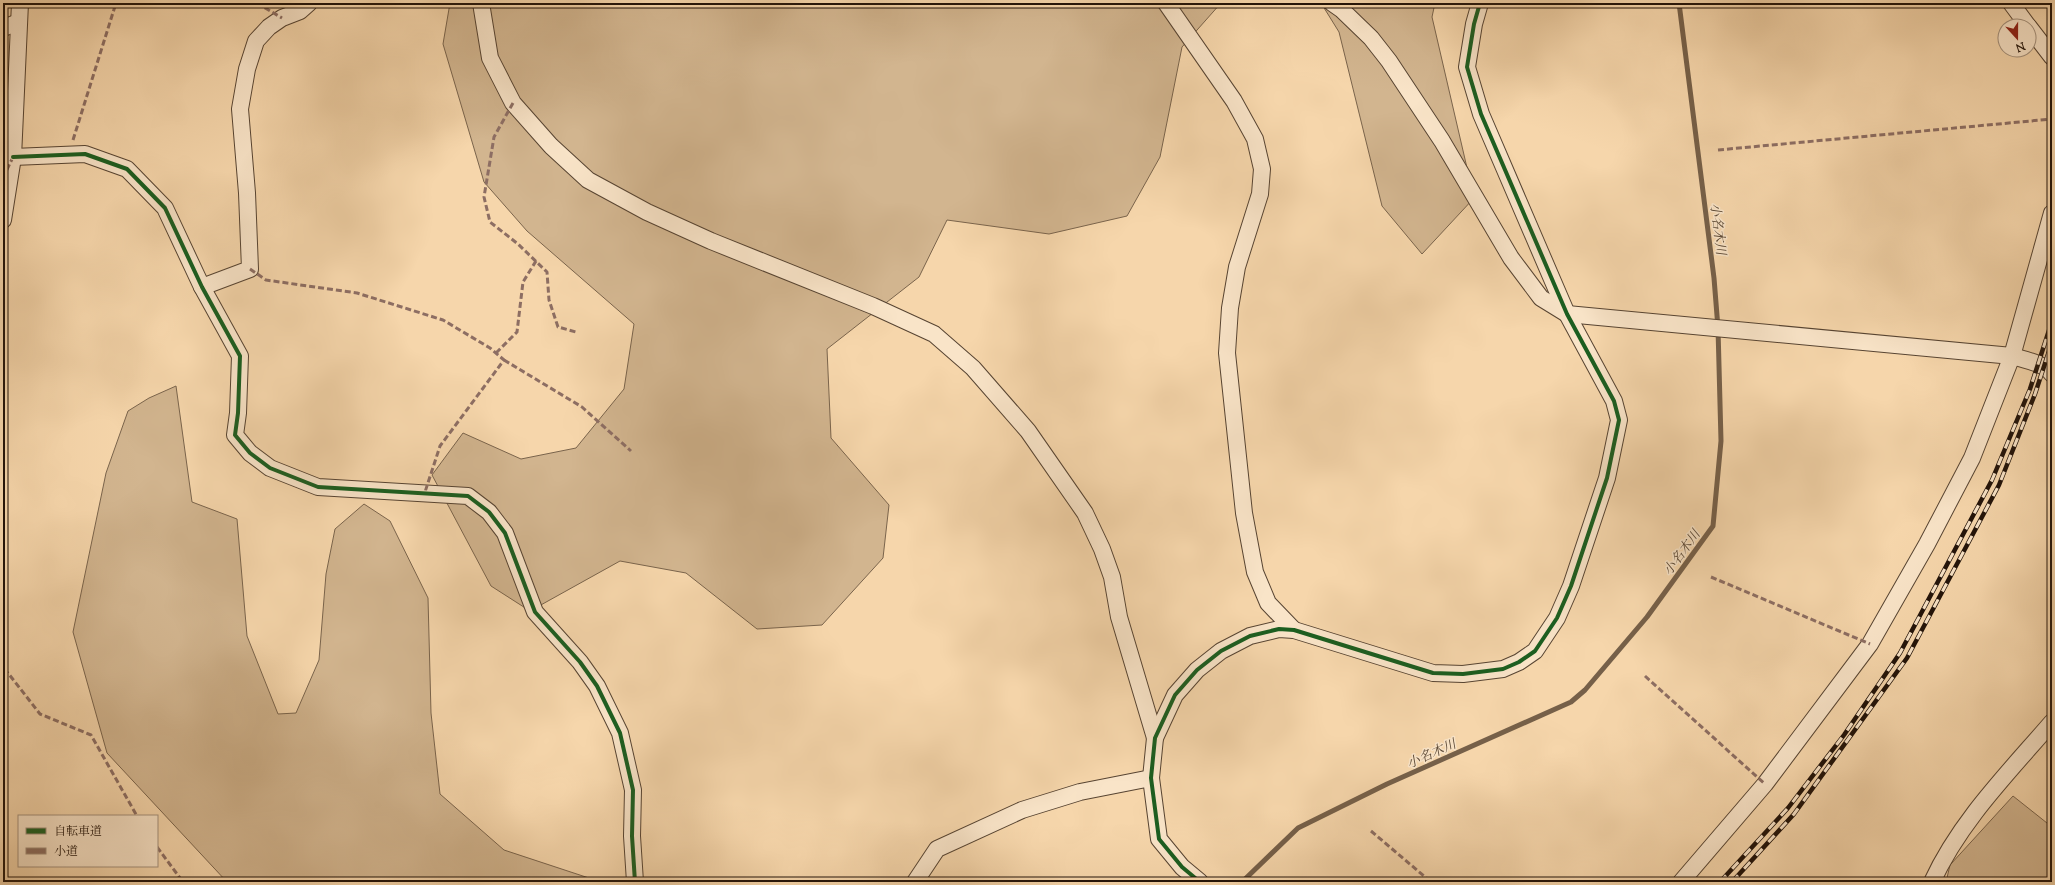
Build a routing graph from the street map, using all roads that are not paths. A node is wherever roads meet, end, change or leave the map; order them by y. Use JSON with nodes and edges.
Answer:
{"nodes":[{"id":1,"x":20,"y":3,"type":"edge"},
{"id":2,"x":309,"y":3,"type":"edge"},
{"id":3,"x":481,"y":3,"type":"edge"},
{"id":4,"x":1166,"y":3,"type":"edge"},
{"id":5,"x":1332,"y":3,"type":"edge"},
{"id":6,"x":1480,"y":3,"type":"edge"},
{"id":7,"x":2011,"y":3,"type":"edge"},
{"id":8,"x":2023,"y":18,"type":"edge"},
{"id":9,"x":18,"y":22,"type":"junction"},
{"id":10,"x":3,"y":28,"type":"edge"},
{"id":11,"x":2037,"y":37,"type":"edge"},
{"id":12,"x":2052,"y":57,"type":"edge"},
{"id":13,"x":13,"y":157,"type":"junction"},
{"id":14,"x":2052,"y":213,"type":"edge"},
{"id":15,"x":3,"y":220,"type":"edge"},
{"id":16,"x":202,"y":287,"type":"junction"},
{"id":17,"x":1567,"y":314,"type":"junction"},
{"id":18,"x":2012,"y":356,"type":"junction"},
{"id":19,"x":2052,"y":374,"type":"edge"},
{"id":20,"x":1294,"y":630,"type":"junction"},
{"id":21,"x":2052,"y":722,"type":"edge"},
{"id":22,"x":1155,"y":738,"type":"junction"},
{"id":23,"x":1151,"y":778,"type":"junction"},
{"id":24,"x":635,"y":882,"type":"edge"},
{"id":25,"x":915,"y":882,"type":"edge"},
{"id":26,"x":1200,"y":882,"type":"edge"},
{"id":27,"x":1681,"y":882,"type":"edge"},
{"id":28,"x":1932,"y":882,"type":"edge"}],
"edges":[{"from":1,"to":9,"type":"street"},
{"from":2,"to":16,"type":"street"},
{"from":3,"to":22,"type":"street"},
{"from":4,"to":20,"type":"street"},
{"from":5,"to":17,"type":"street"},
{"from":6,"to":17,"type":"street"},
{"from":7,"to":8,"type":"street"},
{"from":9,"to":10,"type":"street"},
{"from":9,"to":13,"type":"street"},
{"from":11,"to":12,"type":"street"},
{"from":13,"to":15,"type":"street"},
{"from":13,"to":16,"type":"street"},
{"from":14,"to":18,"type":"street"},
{"from":16,"to":24,"type":"street"},
{"from":17,"to":18,"type":"street"},
{"from":17,"to":20,"type":"street"},
{"from":18,"to":19,"type":"street"},
{"from":18,"to":27,"type":"street"},
{"from":20,"to":22,"type":"street"},
{"from":21,"to":28,"type":"street"},
{"from":22,"to":23,"type":"street"},
{"from":23,"to":25,"type":"street"},
{"from":23,"to":26,"type":"street"}]}
